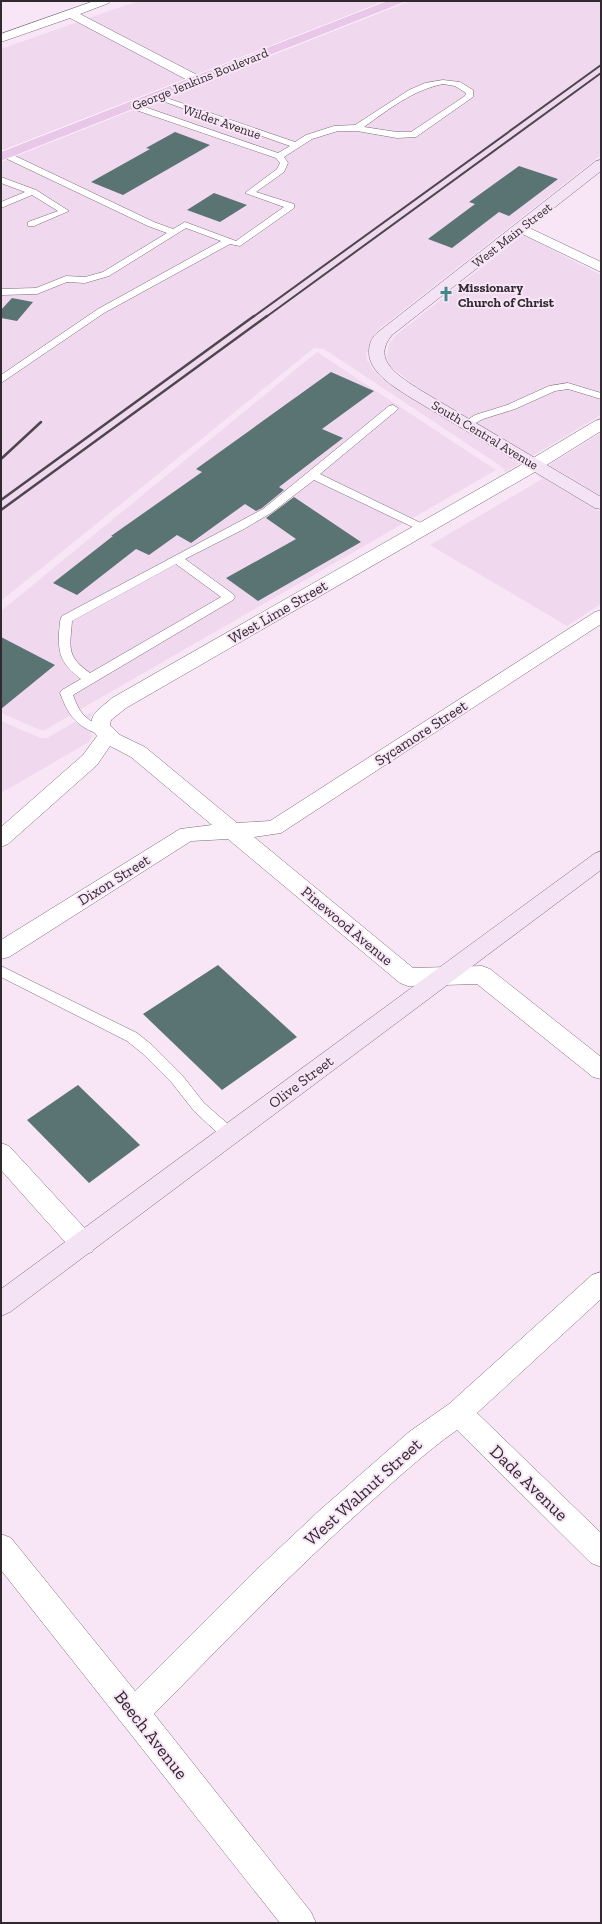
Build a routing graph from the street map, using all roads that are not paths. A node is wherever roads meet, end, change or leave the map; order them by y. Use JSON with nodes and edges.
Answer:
{"nodes":[{"id":1,"x":105,"y":1,"type":"edge"},
{"id":2,"x":398,"y":1,"type":"edge"},
{"id":3,"x":70,"y":14,"type":"junction"},
{"id":4,"x":1,"y":38,"type":"edge"},
{"id":5,"x":197,"y":80,"type":"junction"},
{"id":6,"x":155,"y":97,"type":"junction"},
{"id":7,"x":133,"y":106,"type":"junction"},
{"id":8,"x":357,"y":128,"type":"junction"},
{"id":9,"x":296,"y":144,"type":"junction"},
{"id":10,"x":4,"y":156,"type":"edge"},
{"id":11,"x":279,"y":156,"type":"junction"},
{"id":12,"x":601,"y":164,"type":"edge"},
{"id":13,"x":1,"y":180,"type":"edge"},
{"id":14,"x":33,"y":192,"type":"junction"},
{"id":15,"x":1,"y":205,"type":"edge"},
{"id":16,"x":31,"y":224,"type":"dead end"},
{"id":17,"x":520,"y":228,"type":"junction"},
{"id":18,"x":174,"y":232,"type":"junction"},
{"id":19,"x":229,"y":241,"type":"junction"},
{"id":20,"x":600,"y":267,"type":"edge"},
{"id":21,"x":1,"y":292,"type":"edge"},
{"id":22,"x":377,"y":357,"type":"joint"},
{"id":23,"x":1,"y":380,"type":"edge"},
{"id":24,"x":601,"y":396,"type":"edge"},
{"id":25,"x":393,"y":408,"type":"dead end"},
{"id":26,"x":466,"y":424,"type":"junction"},
{"id":27,"x":601,"y":424,"type":"edge"},
{"id":28,"x":534,"y":465,"type":"junction"},
{"id":29,"x":313,"y":475,"type":"junction"},
{"id":30,"x":601,"y":504,"type":"edge"},
{"id":31,"x":423,"y":528,"type":"junction"},
{"id":32,"x":177,"y":559,"type":"junction"},
{"id":33,"x":601,"y":616,"type":"edge"},
{"id":34,"x":90,"y":679,"type":"junction"},
{"id":35,"x":105,"y":734,"type":"junction"},
{"id":36,"x":235,"y":831,"type":"junction"},
{"id":37,"x":1,"y":839,"type":"edge"},
{"id":38,"x":601,"y":859,"type":"edge"},
{"id":39,"x":1,"y":951,"type":"edge"},
{"id":40,"x":1,"y":971,"type":"edge"},
{"id":41,"x":446,"y":975,"type":"junction"},
{"id":42,"x":601,"y":1069,"type":"edge"},
{"id":43,"x":230,"y":1135,"type":"junction"},
{"id":44,"x":1,"y":1153,"type":"edge"},
{"id":45,"x":83,"y":1244,"type":"junction"},
{"id":46,"x":601,"y":1283,"type":"edge"},
{"id":47,"x":1,"y":1304,"type":"edge"},
{"id":48,"x":458,"y":1413,"type":"junction"},
{"id":49,"x":1,"y":1548,"type":"edge"},
{"id":50,"x":601,"y":1553,"type":"edge"},
{"id":51,"x":134,"y":1713,"type":"junction"},
{"id":52,"x":300,"y":1923,"type":"edge"}],
"edges":[{"from":1,"to":3,"type":"street"},
{"from":2,"to":5,"type":"main road","name":"George Jenkins Boulevard"},
{"from":3,"to":4,"type":"street"},
{"from":3,"to":5,"type":"street"},
{"from":5,"to":6,"type":"main road","name":"George Jenkins Boulevard"},
{"from":6,"to":7,"type":"main road","name":"George Jenkins Boulevard"},
{"from":6,"to":9,"type":"lane","name":"Wilder Avenue"},
{"from":7,"to":10,"type":"main road","name":"George Jenkins Boulevard"},
{"from":7,"to":11,"type":"lane","name":"Wilder Avenue"},
{"from":8,"to":8,"type":"lane"},
{"from":8,"to":9,"type":"lane"},
{"from":9,"to":11,"type":"lane"},
{"from":10,"to":18,"type":"lane"},
{"from":11,"to":19,"type":"lane"},
{"from":12,"to":17,"type":"main road","name":"West Main Street"},
{"from":13,"to":14,"type":"lane"},
{"from":14,"to":15,"type":"lane"},
{"from":14,"to":16,"type":"lane"},
{"from":17,"to":20,"type":"street"},
{"from":17,"to":22,"type":"main road","name":"West Main Street"},
{"from":18,"to":19,"type":"lane"},
{"from":18,"to":21,"type":"lane"},
{"from":19,"to":23,"type":"lane"},
{"from":22,"to":26,"type":"main road","name":"South Central Avenue"},
{"from":24,"to":26,"type":"lane"},
{"from":25,"to":29,"type":"lane"},
{"from":26,"to":28,"type":"main road","name":"South Central Avenue"},
{"from":27,"to":28,"type":"street","name":"West Lime Street"},
{"from":28,"to":30,"type":"main road","name":"South Central Avenue"},
{"from":28,"to":31,"type":"street","name":"West Lime Street"},
{"from":29,"to":31,"type":"lane"},
{"from":29,"to":32,"type":"lane"},
{"from":31,"to":35,"type":"street","name":"West Lime Street"},
{"from":32,"to":34,"type":"lane"},
{"from":32,"to":34,"type":"lane"},
{"from":33,"to":36,"type":"street","name":"Sycamore Street"},
{"from":34,"to":35,"type":"lane"},
{"from":35,"to":36,"type":"street","name":"Pinewood Avenue"},
{"from":35,"to":37,"type":"street","name":"West Lime Street"},
{"from":36,"to":39,"type":"street","name":"Dixon Street"},
{"from":36,"to":41,"type":"street","name":"Pinewood Avenue"},
{"from":38,"to":41,"type":"main road","name":"Olive Street"},
{"from":40,"to":43,"type":"lane"},
{"from":41,"to":42,"type":"street","name":"Pinewood Avenue"},
{"from":41,"to":43,"type":"main road","name":"Olive Street"},
{"from":43,"to":45,"type":"main road","name":"Olive Street"},
{"from":44,"to":45,"type":"street"},
{"from":45,"to":47,"type":"main road","name":"Olive Street"},
{"from":46,"to":48,"type":"street","name":"West Walnut Street"},
{"from":48,"to":50,"type":"street","name":"Dade Avenue"},
{"from":48,"to":51,"type":"street","name":"West Walnut Street"},
{"from":49,"to":51,"type":"street","name":"Beech Avenue"},
{"from":51,"to":52,"type":"street","name":"Beech Avenue"}]}
